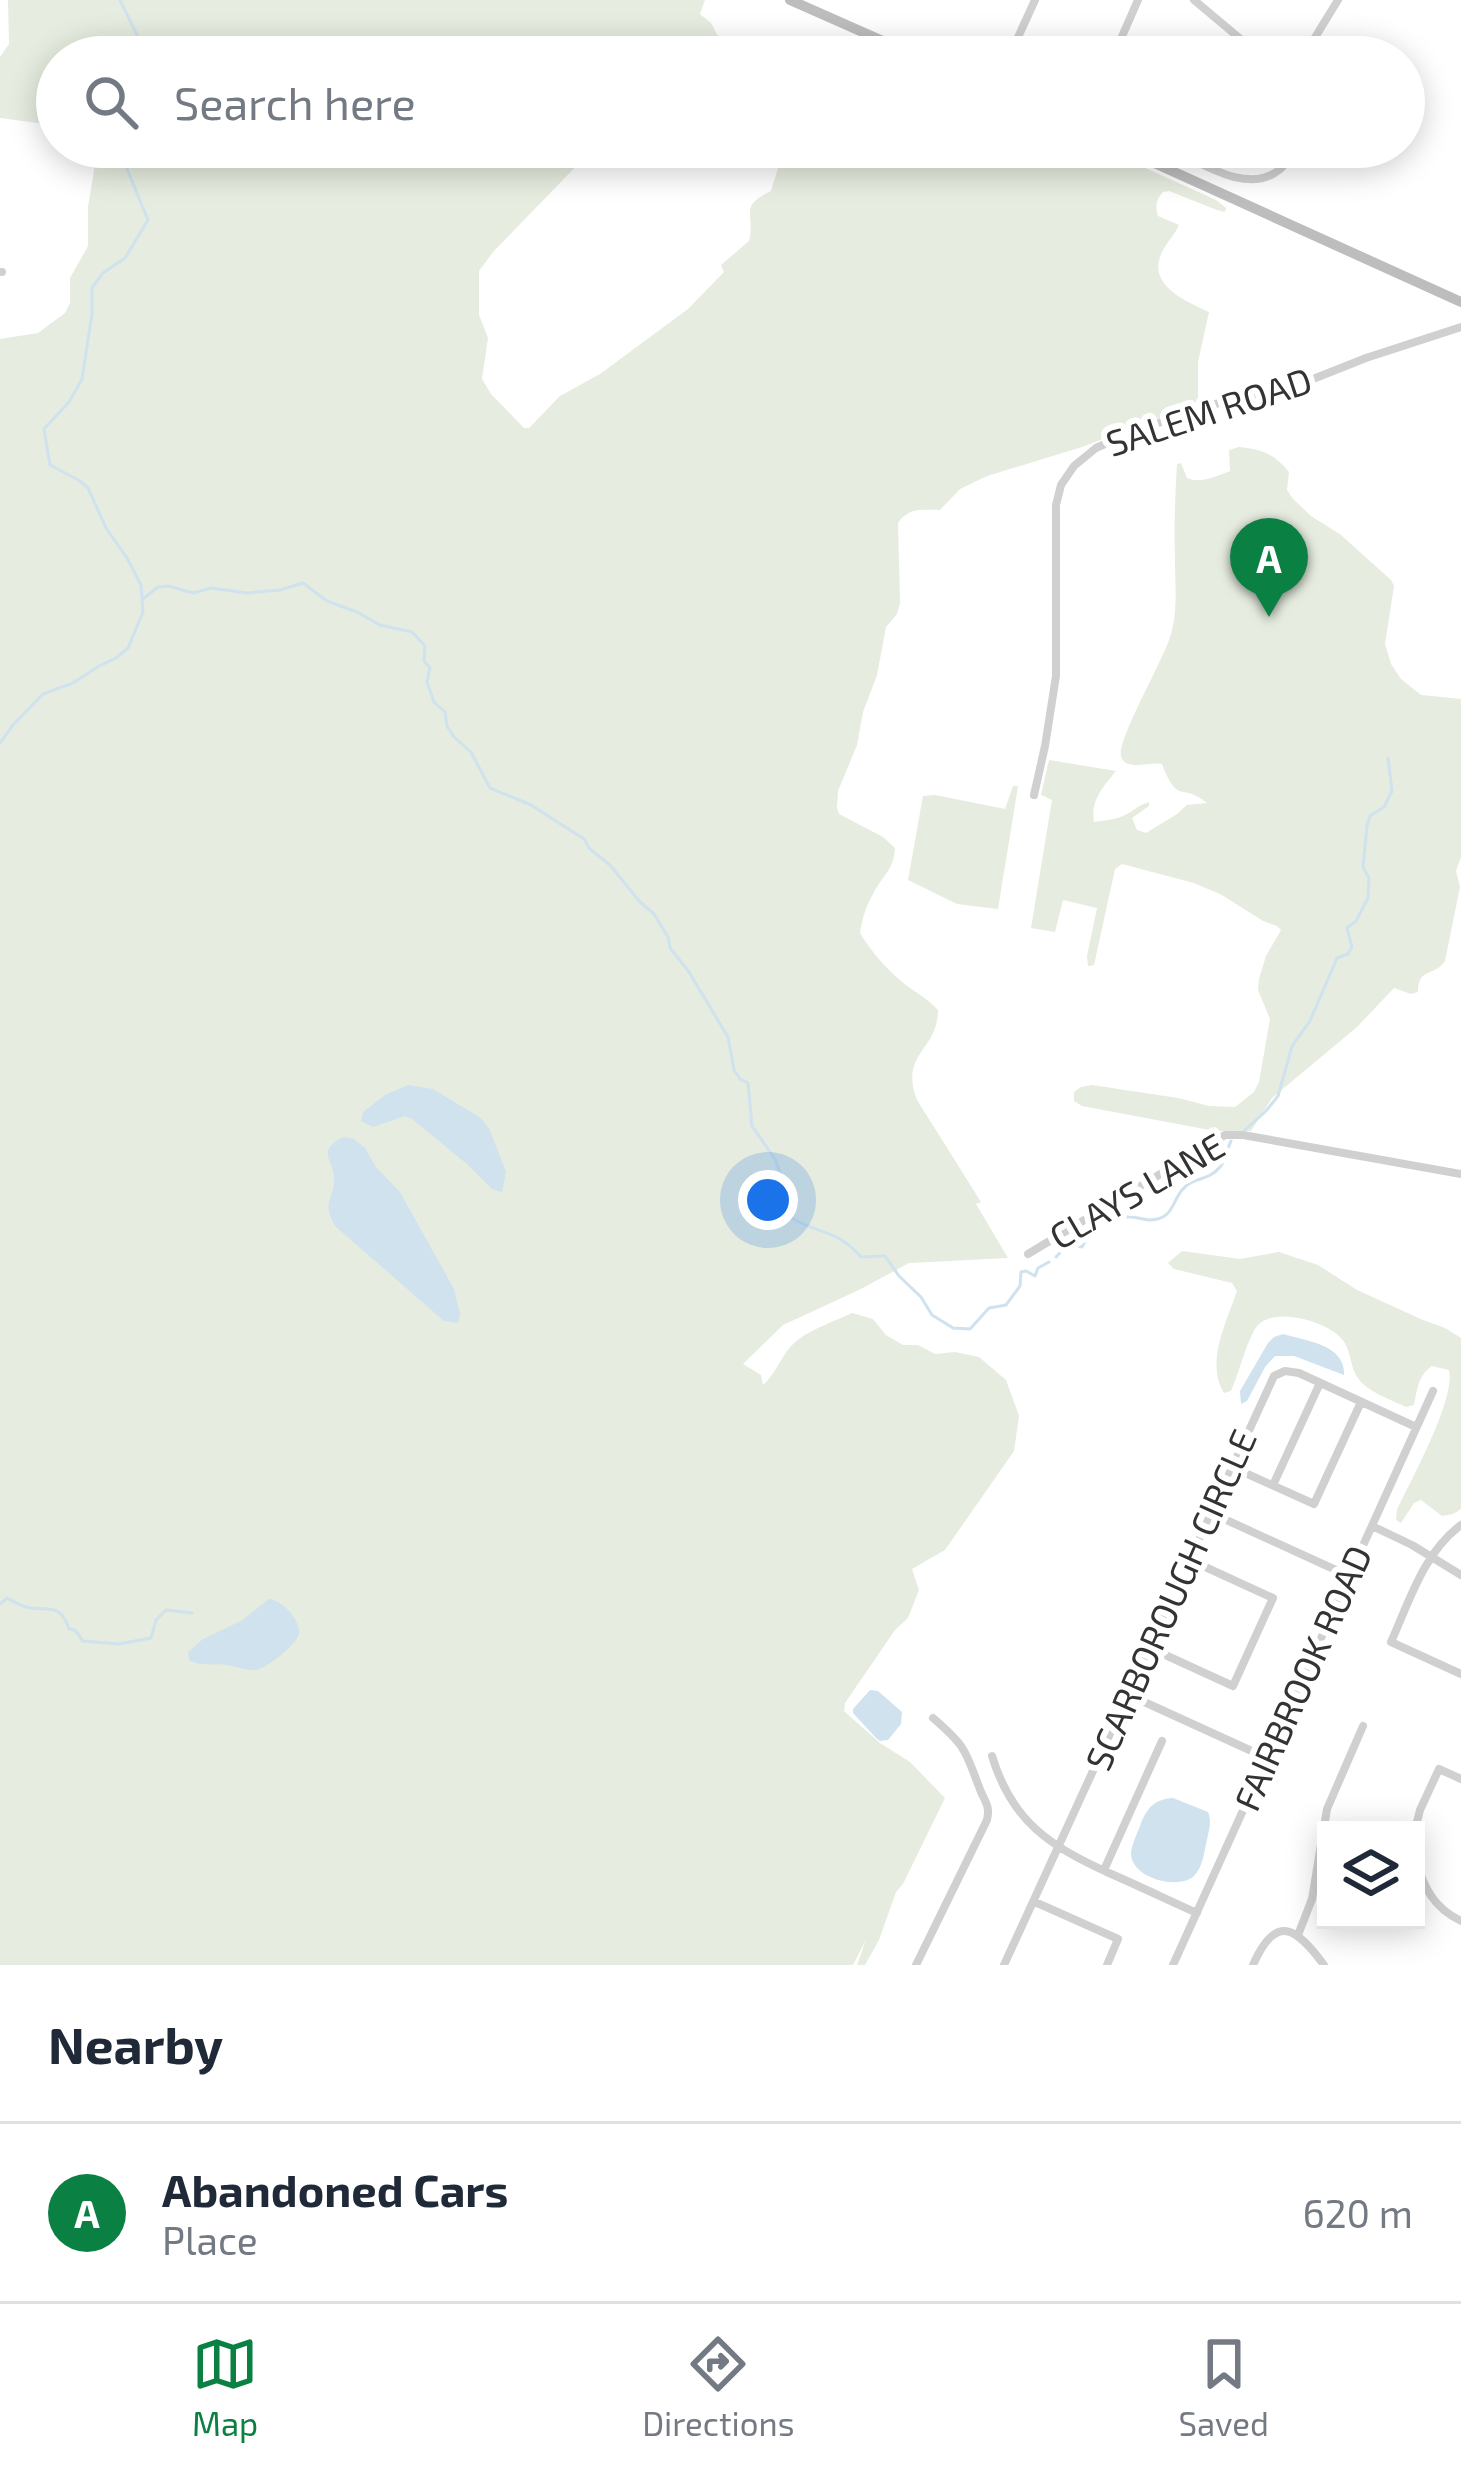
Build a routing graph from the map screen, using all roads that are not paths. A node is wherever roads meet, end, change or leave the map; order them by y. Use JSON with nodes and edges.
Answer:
{"nodes":[{"id":1,"x":790,"y":0,"type":"edge"},
{"id":2,"x":1035,"y":0,"type":"edge"},
{"id":3,"x":1138,"y":0,"type":"edge"},
{"id":4,"x":1194,"y":0,"type":"edge"},
{"id":5,"x":1338,"y":0,"type":"edge"},
{"id":6,"x":871,"y":36,"type":"edge"},
{"id":7,"x":1019,"y":36,"type":"edge"},
{"id":8,"x":1122,"y":36,"type":"edge"},
{"id":9,"x":1237,"y":36,"type":"edge"},
{"id":10,"x":1316,"y":36,"type":"edge"},
{"id":11,"x":1165,"y":168,"type":"edge"},
{"id":12,"x":1215,"y":168,"type":"edge"},
{"id":13,"x":1281,"y":168,"type":"edge"},
{"id":14,"x":1461,"y":302,"type":"edge"},
{"id":15,"x":1461,"y":327,"type":"edge"},
{"id":16,"x":1034,"y":795,"type":"dead end"},
{"id":17,"x":1461,"y":1174,"type":"edge"},
{"id":18,"x":1028,"y":1254,"type":"dead end"},
{"id":19,"x":1320,"y":1383,"type":"junction"},
{"id":20,"x":1433,"y":1391,"type":"dead end"},
{"id":21,"x":1361,"y":1402,"type":"junction"},
{"id":22,"x":1416,"y":1427,"type":"junction"},
{"id":23,"x":1232,"y":1467,"type":"junction"},
{"id":24,"x":1273,"y":1486,"type":"junction"},
{"id":25,"x":1211,"y":1513,"type":"junction"},
{"id":26,"x":1461,"y":1525,"type":"edge"},
{"id":27,"x":1372,"y":1526,"type":"junction"},
{"id":28,"x":1432,"y":1557,"type":"junction"},
{"id":29,"x":1190,"y":1560,"type":"junction"},
{"id":30,"x":1461,"y":1575,"type":"edge"},
{"id":31,"x":1349,"y":1576,"type":"junction"},
{"id":32,"x":1150,"y":1648,"type":"junction"},
{"id":33,"x":1461,"y":1674,"type":"edge"},
{"id":34,"x":1129,"y":1695,"type":"junction"},
{"id":35,"x":933,"y":1718,"type":"dead end"},
{"id":36,"x":1363,"y":1726,"type":"dead end"},
{"id":37,"x":1162,"y":1741,"type":"dead end"},
{"id":38,"x":992,"y":1756,"type":"dead end"},
{"id":39,"x":1267,"y":1758,"type":"junction"},
{"id":40,"x":1461,"y":1779,"type":"edge"},
{"id":41,"x":1417,"y":1821,"type":"edge"},
{"id":42,"x":1059,"y":1848,"type":"junction"},
{"id":43,"x":1103,"y":1870,"type":"junction"},
{"id":44,"x":1425,"y":1885,"type":"edge"},
{"id":45,"x":1034,"y":1902,"type":"junction"},
{"id":46,"x":1197,"y":1913,"type":"junction"},
{"id":47,"x":1461,"y":1921,"type":"edge"},
{"id":48,"x":1298,"y":1935,"type":"junction"},
{"id":49,"x":916,"y":1965,"type":"edge"},
{"id":50,"x":1004,"y":1965,"type":"edge"},
{"id":51,"x":1106,"y":1965,"type":"edge"},
{"id":52,"x":1173,"y":1965,"type":"edge"},
{"id":53,"x":1253,"y":1965,"type":"edge"},
{"id":54,"x":1324,"y":1965,"type":"edge"}],
"edges":[{"from":1,"to":6,"type":"main road"},
{"from":2,"to":7,"type":"street"},
{"from":3,"to":8,"type":"street"},
{"from":4,"to":9,"type":"street"},
{"from":5,"to":10,"type":"street"},
{"from":11,"to":14,"type":"main road"},
{"from":12,"to":13,"type":"street"},
{"from":15,"to":16,"type":"street","name":"SALEM ROAD"},
{"from":17,"to":18,"type":"street","name":"CLAYS LANE"},
{"from":19,"to":21,"type":"street","name":"SCARBOROUGH CIRCLE"},
{"from":19,"to":23,"type":"street","name":"SCARBOROUGH CIRCLE"},
{"from":19,"to":24,"type":"street"},
{"from":20,"to":22,"type":"street","name":"FAIRBROOK ROAD"},
{"from":21,"to":22,"type":"street","name":"SCARBOROUGH CIRCLE"},
{"from":21,"to":24,"type":"street"},
{"from":22,"to":27,"type":"street","name":"FAIRBROOK ROAD"},
{"from":23,"to":24,"type":"street"},
{"from":23,"to":25,"type":"street","name":"SCARBOROUGH CIRCLE"},
{"from":25,"to":29,"type":"street","name":"SCARBOROUGH CIRCLE"},
{"from":25,"to":31,"type":"street"},
{"from":26,"to":28,"type":"street"},
{"from":27,"to":28,"type":"street"},
{"from":27,"to":31,"type":"street","name":"FAIRBROOK ROAD"},
{"from":28,"to":30,"type":"street"},
{"from":28,"to":33,"type":"street"},
{"from":29,"to":32,"type":"street","name":"SCARBOROUGH CIRCLE"},
{"from":29,"to":32,"type":"street"},
{"from":31,"to":39,"type":"street","name":"FAIRBROOK ROAD"},
{"from":32,"to":34,"type":"street","name":"SCARBOROUGH CIRCLE"},
{"from":34,"to":39,"type":"street"},
{"from":34,"to":42,"type":"street","name":"SCARBOROUGH CIRCLE"},
{"from":35,"to":49,"type":"street"},
{"from":36,"to":48,"type":"street"},
{"from":37,"to":43,"type":"street"},
{"from":38,"to":42,"type":"street"},
{"from":39,"to":46,"type":"street","name":"FAIRBROOK ROAD"},
{"from":40,"to":41,"type":"street"},
{"from":42,"to":43,"type":"street"},
{"from":42,"to":45,"type":"street","name":"SCARBOROUGH CIRCLE"},
{"from":43,"to":46,"type":"street"},
{"from":44,"to":47,"type":"street"},
{"from":45,"to":50,"type":"street","name":"SCARBOROUGH CIRCLE"},
{"from":45,"to":51,"type":"street"},
{"from":46,"to":52,"type":"street","name":"FAIRBROOK ROAD"},
{"from":48,"to":53,"type":"street"},
{"from":48,"to":54,"type":"street"}]}
